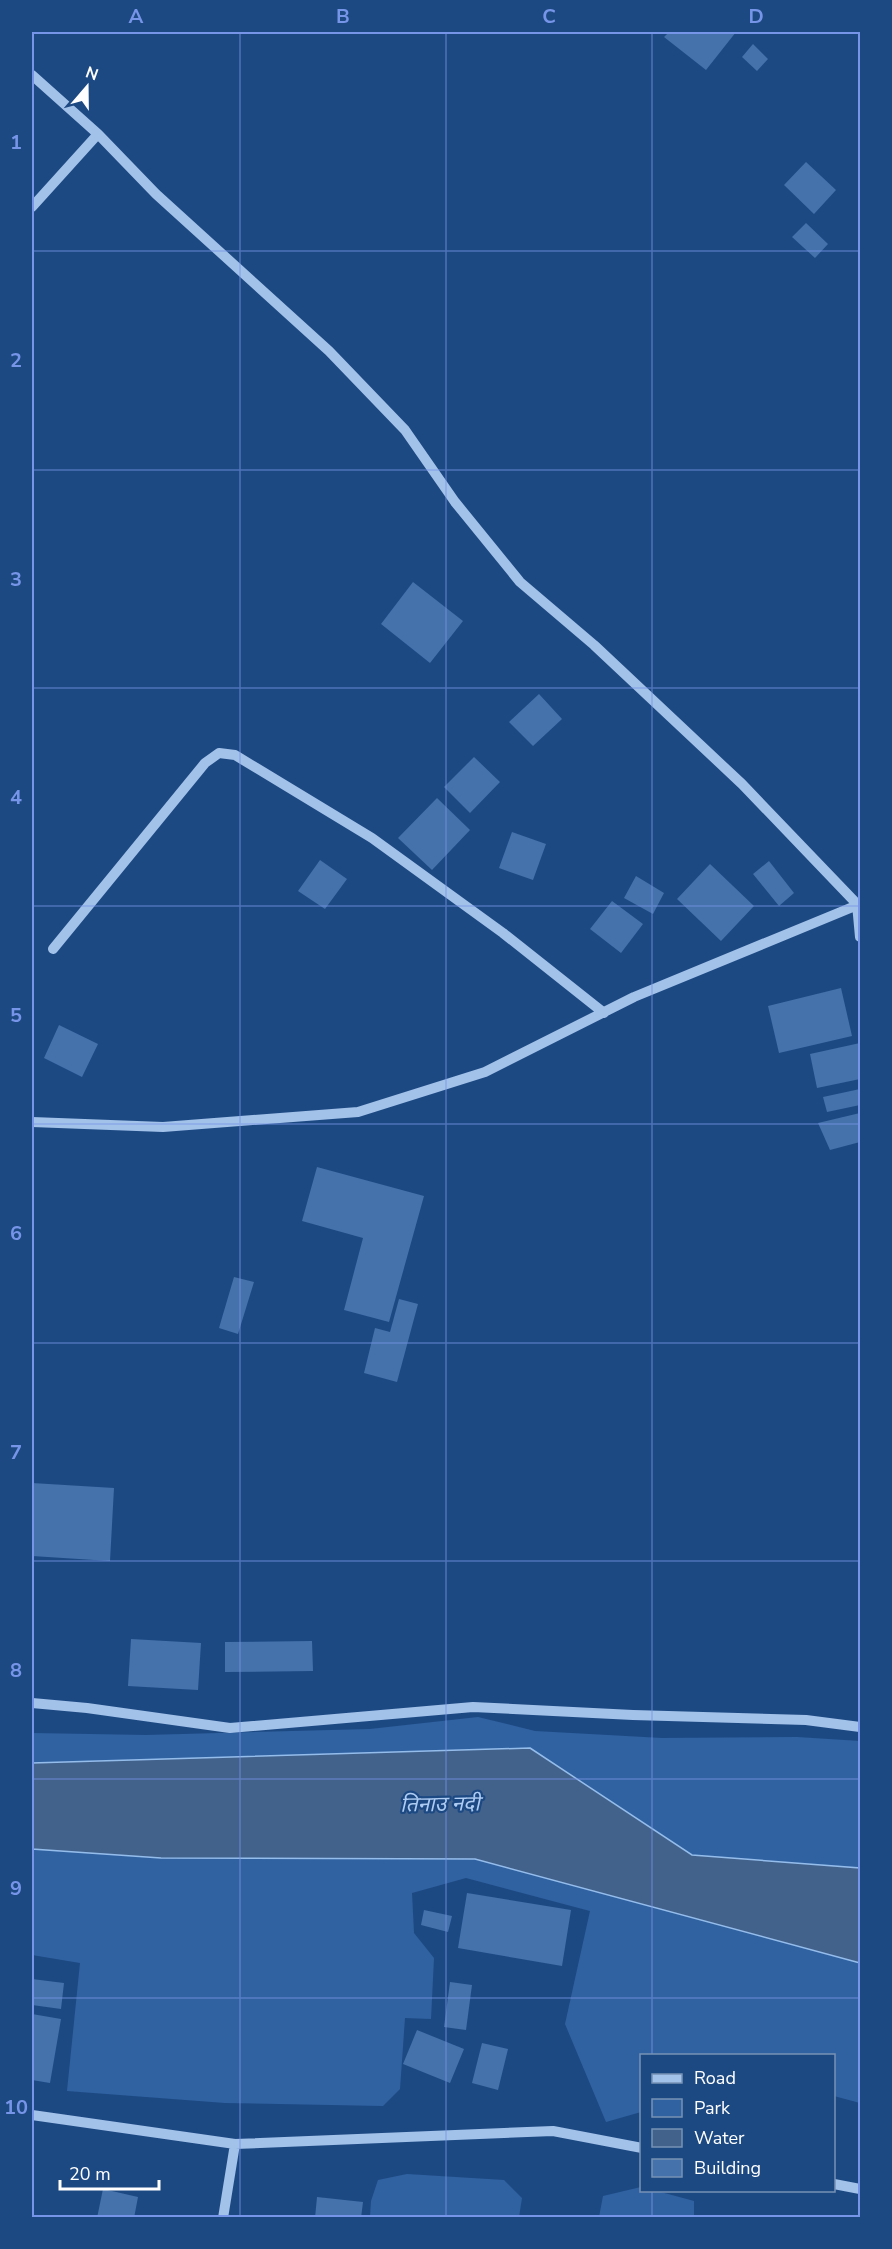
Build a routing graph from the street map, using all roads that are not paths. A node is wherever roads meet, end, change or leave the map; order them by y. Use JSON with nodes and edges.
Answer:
{"nodes":[{"id":1,"x":32,"y":75,"type":"edge"},
{"id":2,"x":98,"y":134,"type":"junction"},
{"id":3,"x":32,"y":207,"type":"edge"},
{"id":4,"x":859,"y":904,"type":"edge"},
{"id":5,"x":861,"y":937,"type":"edge"},
{"id":6,"x":53,"y":949,"type":"dead end"},
{"id":7,"x":604,"y":1013,"type":"junction"},
{"id":8,"x":32,"y":1122,"type":"edge"},
{"id":9,"x":32,"y":1703,"type":"edge"},
{"id":10,"x":861,"y":1727,"type":"edge"},
{"id":11,"x":32,"y":2115,"type":"edge"},
{"id":12,"x":235,"y":2144,"type":"junction"},
{"id":13,"x":640,"y":2148,"type":"edge"},
{"id":14,"x":835,"y":2184,"type":"edge"},
{"id":15,"x":861,"y":2189,"type":"edge"},
{"id":16,"x":223,"y":2217,"type":"edge"}],
"edges":[{"from":1,"to":2,"type":"street"},
{"from":2,"to":3,"type":"street"},
{"from":2,"to":4,"type":"street"},
{"from":4,"to":5,"type":"street"},
{"from":4,"to":7,"type":"street"},
{"from":6,"to":7,"type":"street"},
{"from":7,"to":8,"type":"street"},
{"from":9,"to":10,"type":"street"},
{"from":11,"to":12,"type":"street"},
{"from":12,"to":13,"type":"street"},
{"from":12,"to":16,"type":"street"},
{"from":14,"to":15,"type":"street"}]}
